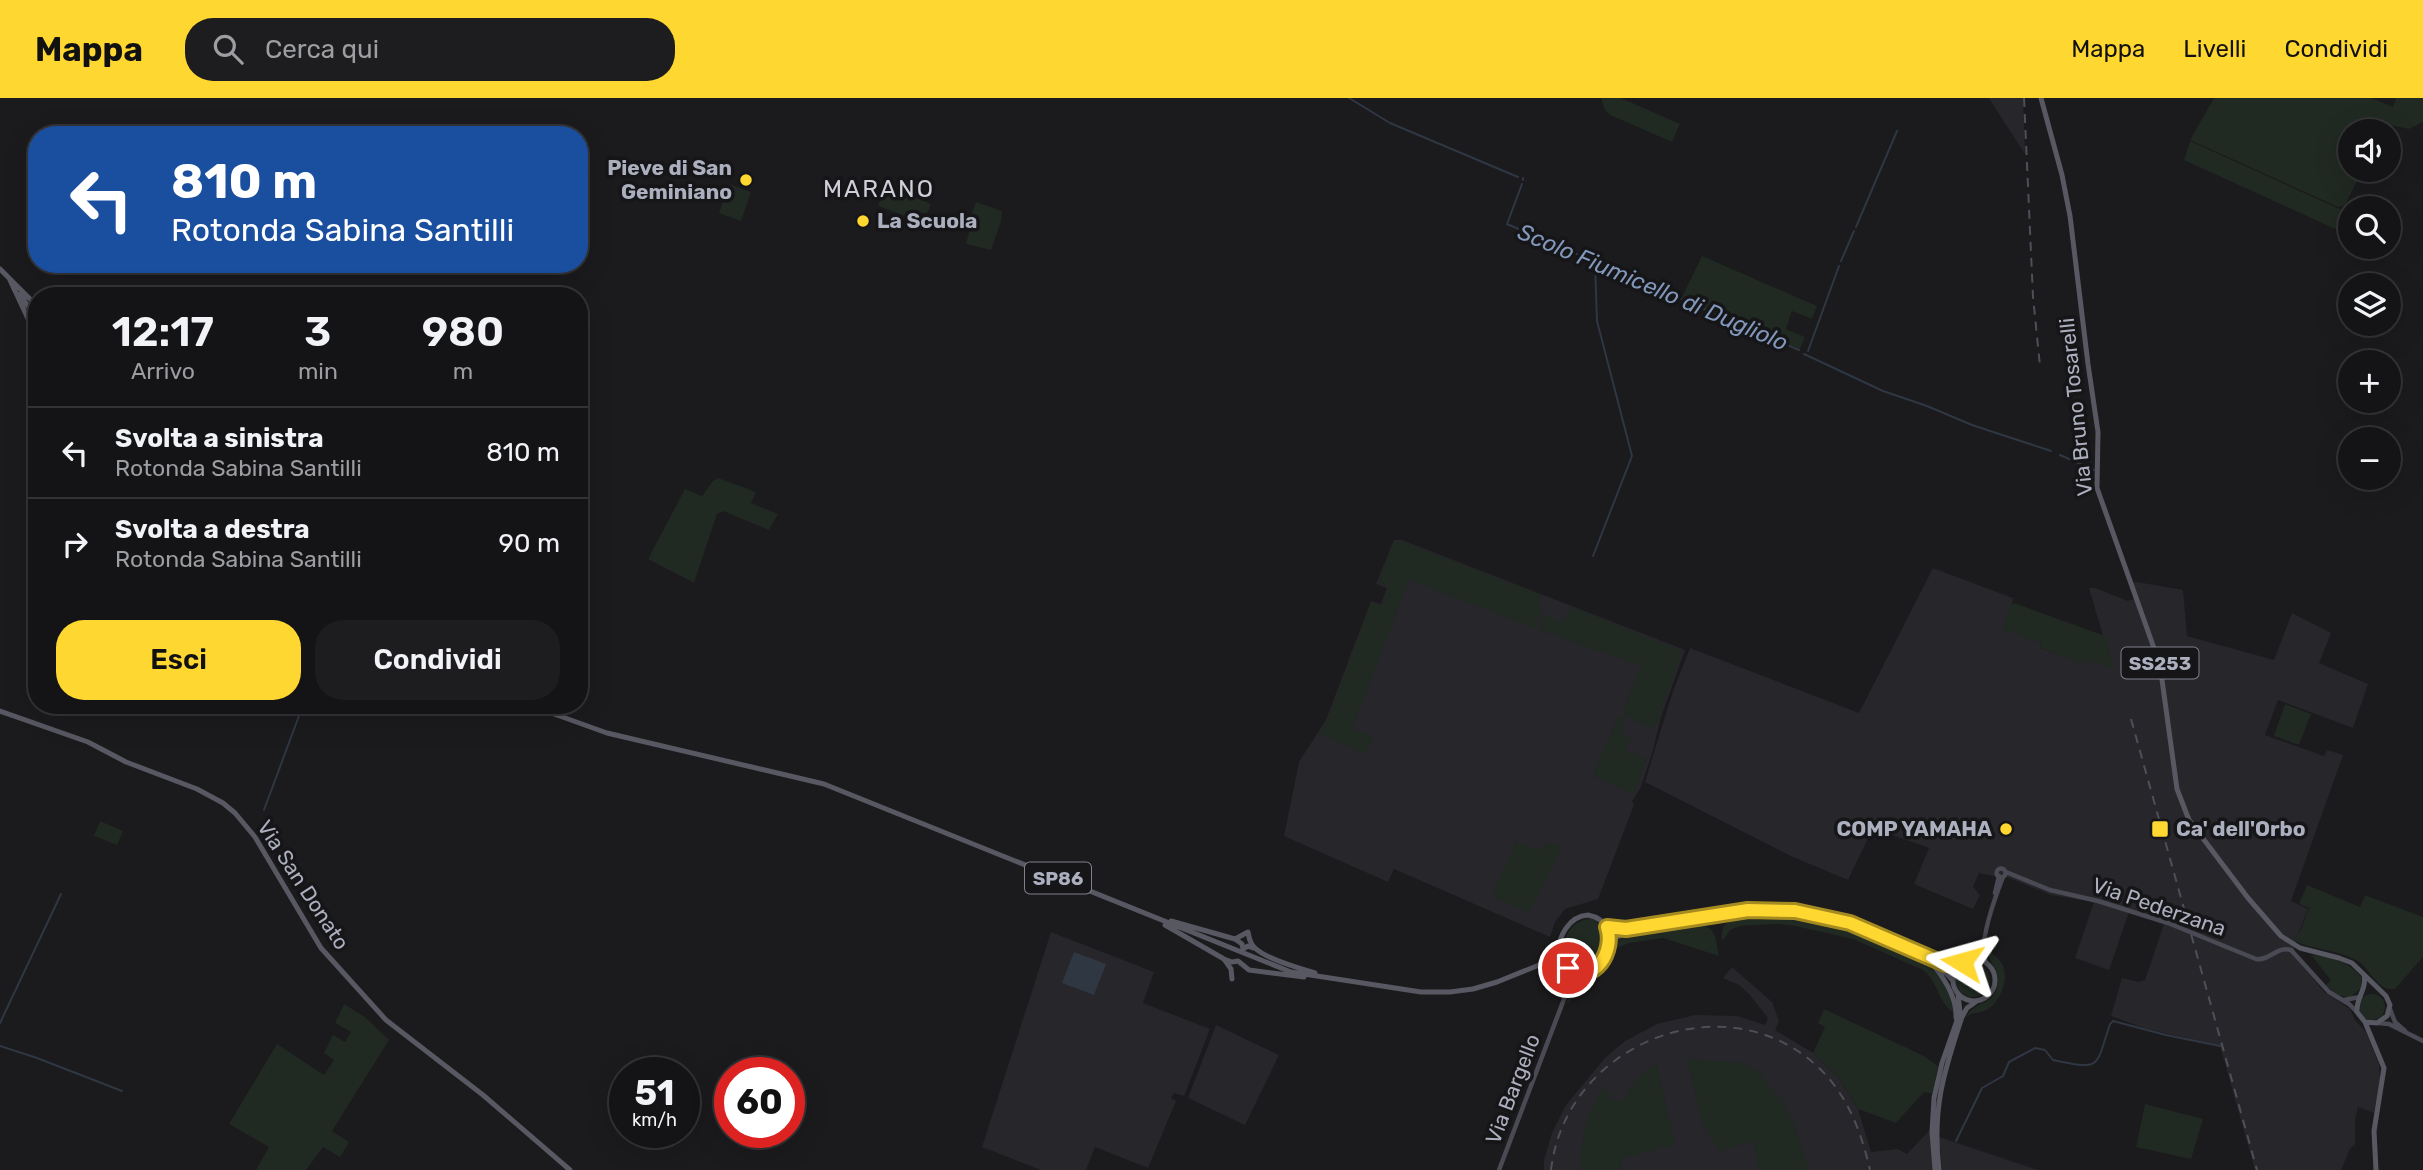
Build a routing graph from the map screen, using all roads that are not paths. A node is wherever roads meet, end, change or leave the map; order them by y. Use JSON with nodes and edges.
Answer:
{"nodes":[{"id":1,"x":2041,"y":98,"type":"edge"},
{"id":2,"x":0,"y":269,"type":"edge"},
{"id":3,"x":9,"y":280,"type":"junction"},
{"id":4,"x":28,"y":298,"type":"edge"},
{"id":5,"x":28,"y":307,"type":"edge"},
{"id":6,"x":28,"y":319,"type":"edge"},
{"id":7,"x":0,"y":711,"type":"edge"},
{"id":8,"x":554,"y":714,"type":"edge"},
{"id":9,"x":2003,"y":875,"type":"junction"},
{"id":10,"x":1154,"y":917,"type":"junction"},
{"id":11,"x":1607,"y":927,"type":"junction"},
{"id":12,"x":1235,"y":939,"type":"junction"},
{"id":13,"x":1609,"y":945,"type":"junction"},
{"id":14,"x":1255,"y":948,"type":"junction"},
{"id":15,"x":1559,"y":950,"type":"junction"},
{"id":16,"x":1224,"y":959,"type":"junction"},
{"id":17,"x":1969,"y":959,"type":"junction"},
{"id":18,"x":1962,"y":962,"type":"junction"},
{"id":19,"x":1544,"y":963,"type":"junction"},
{"id":20,"x":1931,"y":963,"type":"junction"},
{"id":21,"x":1987,"y":964,"type":"junction"},
{"id":22,"x":1566,"y":966,"type":"junction"},
{"id":23,"x":1249,"y":970,"type":"junction"},
{"id":24,"x":1584,"y":974,"type":"junction"},
{"id":25,"x":2364,"y":975,"type":"junction"},
{"id":26,"x":1342,"y":980,"type":"junction"},
{"id":27,"x":1953,"y":981,"type":"junction"},
{"id":28,"x":1569,"y":986,"type":"junction"},
{"id":29,"x":2380,"y":991,"type":"junction"},
{"id":30,"x":1958,"y":994,"type":"junction"},
{"id":31,"x":2361,"y":995,"type":"junction"},
{"id":32,"x":2344,"y":1000,"type":"junction"},
{"id":33,"x":1977,"y":1001,"type":"junction"},
{"id":34,"x":2390,"y":1009,"type":"junction"},
{"id":35,"x":2358,"y":1015,"type":"junction"},
{"id":36,"x":2365,"y":1022,"type":"junction"},
{"id":37,"x":2377,"y":1023,"type":"junction"},
{"id":38,"x":1955,"y":1025,"type":"junction"},
{"id":39,"x":2411,"y":1035,"type":"junction"},
{"id":40,"x":2372,"y":1039,"type":"junction"},
{"id":41,"x":2423,"y":1041,"type":"edge"},
{"id":42,"x":570,"y":1170,"type":"edge"},
{"id":43,"x":1499,"y":1170,"type":"edge"},
{"id":44,"x":1937,"y":1170,"type":"edge"},
{"id":45,"x":2376,"y":1170,"type":"edge"}],
"edges":[{"from":1,"to":25,"type":"main road","name":"Via Bruno Tosarelli","number":"SS253"},
{"from":2,"to":3,"type":"main road"},
{"from":3,"to":4,"type":"main road"},
{"from":3,"to":5,"type":"main road"},
{"from":3,"to":6,"type":"main road"},
{"from":7,"to":42,"type":"main road","name":"Via San Donato"},
{"from":8,"to":10,"type":"main road","number":"SP86"},
{"from":9,"to":17,"type":"main road"},
{"from":9,"to":21,"type":"main road"},
{"from":9,"to":32,"type":"main road","name":"Via Pederzana"},
{"from":10,"to":12,"type":"main road"},
{"from":10,"to":16,"type":"main road"},
{"from":10,"to":26,"type":"main road","number":"SP86"},
{"from":11,"to":13,"type":"main road"},
{"from":11,"to":15,"type":"main road"},
{"from":11,"to":18,"type":"main road"},
{"from":12,"to":14,"type":"main road"},
{"from":12,"to":14,"type":"main road"},
{"from":13,"to":20,"type":"main road"},
{"from":13,"to":24,"type":"main road"},
{"from":14,"to":26,"type":"main road"},
{"from":15,"to":19,"type":"main road","number":"SP86"},
{"from":15,"to":22,"type":"main road"},
{"from":16,"to":23,"type":"main road"},
{"from":16,"to":23,"type":"main road"},
{"from":17,"to":18,"type":"main road"},
{"from":17,"to":21,"type":"main road"},
{"from":18,"to":27,"type":"main road"},
{"from":19,"to":22,"type":"main road","number":"SP86"},
{"from":19,"to":26,"type":"main road","number":"SP86"},
{"from":20,"to":27,"type":"main road"},
{"from":20,"to":38,"type":"main road"},
{"from":21,"to":33,"type":"main road"},
{"from":22,"to":24,"type":"main road"},
{"from":22,"to":28,"type":"main road","name":"Via Bargello"},
{"from":23,"to":26,"type":"main road"},
{"from":24,"to":28,"type":"main road"},
{"from":25,"to":29,"type":"main road","name":"Via Bruno Tosarelli","number":"SS253"},
{"from":25,"to":31,"type":"main road"},
{"from":27,"to":30,"type":"main road"},
{"from":28,"to":43,"type":"main road","name":"Via Bargello"},
{"from":29,"to":31,"type":"main road"},
{"from":29,"to":34,"type":"main road","number":"SS253"},
{"from":30,"to":33,"type":"main road"},
{"from":30,"to":38,"type":"main road"},
{"from":31,"to":32,"type":"main road"},
{"from":31,"to":35,"type":"main road"},
{"from":32,"to":35,"type":"main road"},
{"from":33,"to":44,"type":"main road"},
{"from":34,"to":37,"type":"main road"},
{"from":34,"to":39,"type":"main road"},
{"from":35,"to":36,"type":"main road"},
{"from":36,"to":37,"type":"main road"},
{"from":36,"to":40,"type":"main road"},
{"from":37,"to":39,"type":"main road"},
{"from":37,"to":40,"type":"main road"},
{"from":38,"to":44,"type":"main road"},
{"from":39,"to":41,"type":"main road"},
{"from":40,"to":45,"type":"main road"}]}
